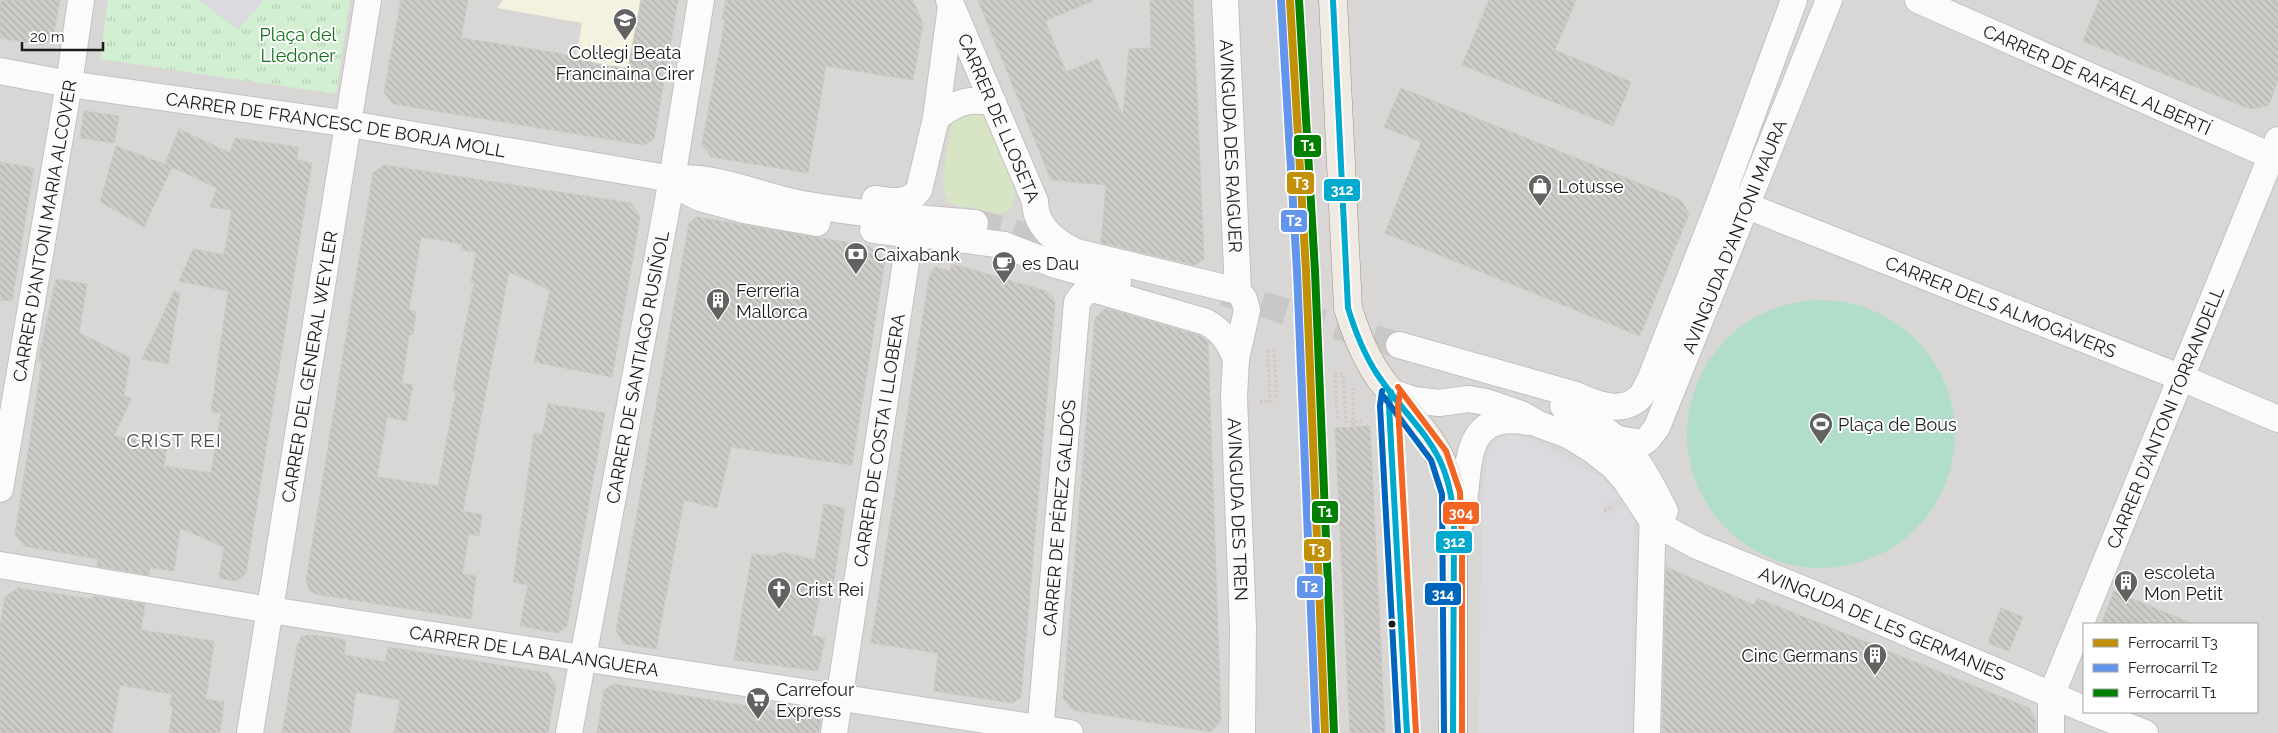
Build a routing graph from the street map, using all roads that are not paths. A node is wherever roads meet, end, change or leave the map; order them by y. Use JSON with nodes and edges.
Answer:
{"nodes":[{"id":1,"x":81,"y":0,"type":"edge"},
{"id":2,"x":368,"y":0,"type":"edge"},
{"id":3,"x":701,"y":0,"type":"edge"},
{"id":4,"x":1225,"y":0,"type":"edge"},
{"id":5,"x":1333,"y":0,"type":"edge"},
{"id":6,"x":1794,"y":0,"type":"edge"},
{"id":7,"x":1829,"y":0,"type":"edge"},
{"id":8,"x":1918,"y":0,"type":"edge"},
{"id":9,"x":950,"y":2,"type":"edge"},
{"id":10,"x":0,"y":71,"type":"edge"},
{"id":11,"x":69,"y":84,"type":"junction"},
{"id":12,"x":993,"y":102,"type":"junction"},
{"id":13,"x":936,"y":118,"type":"junction"},
{"id":14,"x":350,"y":124,"type":"junction"},
{"id":15,"x":2276,"y":152,"type":"edge"},
{"id":16,"x":672,"y":179,"type":"junction"},
{"id":17,"x":711,"y":180,"type":"junction"},
{"id":18,"x":1722,"y":196,"type":"junction"},
{"id":19,"x":1747,"y":205,"type":"junction"},
{"id":20,"x":1040,"y":222,"type":"junction"},
{"id":21,"x":975,"y":223,"type":"tunnel mouth"},
{"id":22,"x":915,"y":239,"type":"junction"},
{"id":23,"x":1004,"y":245,"type":"junction"},
{"id":24,"x":1238,"y":291,"type":"junction"},
{"id":25,"x":1216,"y":308,"type":"tunnel mouth"},
{"id":26,"x":1236,"y":359,"type":"junction"},
{"id":27,"x":2182,"y":378,"type":"junction"},
{"id":28,"x":1391,"y":392,"type":"junction"},
{"id":29,"x":2278,"y":419,"type":"edge"},
{"id":30,"x":1538,"y":424,"type":"junction"},
{"id":31,"x":1618,"y":439,"type":"junction"},
{"id":32,"x":1649,"y":484,"type":"junction"},
{"id":33,"x":0,"y":489,"type":"edge"},
{"id":34,"x":1653,"y":522,"type":"junction"},
{"id":35,"x":1682,"y":537,"type":"junction"},
{"id":36,"x":1453,"y":545,"type":"junction"},
{"id":37,"x":0,"y":565,"type":"edge"},
{"id":38,"x":270,"y":610,"type":"junction"},
{"id":39,"x":581,"y":658,"type":"junction"},
{"id":40,"x":2051,"y":696,"type":"junction"},
{"id":41,"x":840,"y":697,"type":"junction"},
{"id":42,"x":2083,"y":709,"type":"edge"},
{"id":43,"x":2093,"y":713,"type":"edge"},
{"id":44,"x":1040,"y":731,"type":"edge"},
{"id":45,"x":250,"y":733,"type":"edge"},
{"id":46,"x":569,"y":733,"type":"edge"},
{"id":47,"x":834,"y":733,"type":"edge"},
{"id":48,"x":1070,"y":733,"type":"edge"},
{"id":49,"x":1242,"y":733,"type":"edge"},
{"id":50,"x":1407,"y":733,"type":"edge"},
{"id":51,"x":1453,"y":733,"type":"edge"},
{"id":52,"x":1648,"y":733,"type":"edge"},
{"id":53,"x":2051,"y":733,"type":"edge"},
{"id":54,"x":2145,"y":733,"type":"edge"}],
"edges":[{"from":1,"to":11,"type":"street","name":"CARRER D'ANTONI MARIA ALCOVER"},
{"from":2,"to":14,"type":"street","name":"CARRER DEL GENERAL WEYLER"},
{"from":3,"to":16,"type":"street","name":"CARRER DE SANTIAGO RUSIÑOL"},
{"from":4,"to":24,"type":"street","name":"AVINGUDA DES RAIGUER"},
{"from":5,"to":28,"type":"main road"},
{"from":6,"to":18,"type":"street","name":"AVINGUDA D'ANTONI MAURA"},
{"from":7,"to":19,"type":"street","name":"AVINGUDA D'ANTONI MAURA"},
{"from":8,"to":15,"type":"street","name":"CARRER DE RAFAEL ALBERTÍ"},
{"from":9,"to":12,"type":"street","name":"CARRER DE LLOSETA"},
{"from":9,"to":13,"type":"street"},
{"from":10,"to":11,"type":"street","name":"CARRER DE FRANCESC DE BORJA MOLL"},
{"from":11,"to":14,"type":"street","name":"CARRER DE FRANCESC DE BORJA MOLL"},
{"from":11,"to":33,"type":"street","name":"CARRER D'ANTONI MARIA ALCOVER"},
{"from":12,"to":13,"type":"street"},
{"from":12,"to":20,"type":"street","name":"CARRER DE LLOSETA"},
{"from":13,"to":17,"type":"street"},
{"from":14,"to":16,"type":"street","name":"CARRER DE FRANCESC DE BORJA MOLL"},
{"from":14,"to":38,"type":"street","name":"CARRER DEL GENERAL WEYLER"},
{"from":15,"to":27,"type":"street","name":"CARRER D'ANTONI TORRANDELL"},
{"from":16,"to":17,"type":"street","name":"CARRER DE FRANCESC DE BORJA MOLL"},
{"from":16,"to":22,"type":"street","name":"CARRER DE FRANCESC DE BORJA MOLL"},
{"from":16,"to":39,"type":"street","name":"CARRER DE SANTIAGO RUSIÑOL"},
{"from":17,"to":21,"type":"street"},
{"from":18,"to":19,"type":"street","name":"CARRER DELS ALMOGÀVERS"},
{"from":18,"to":31,"type":"street","name":"AVINGUDA D'ANTONI MAURA"},
{"from":19,"to":27,"type":"street","name":"CARRER DELS ALMOGÀVERS"},
{"from":19,"to":31,"type":"street","name":"AVINGUDA D'ANTONI MAURA"},
{"from":20,"to":23,"type":"street"},
{"from":20,"to":24,"type":"street"},
{"from":22,"to":23,"type":"street","name":"CARRER DE FRANCESC DE BORJA MOLL"},
{"from":22,"to":41,"type":"street","name":"CARRER DE COSTA I LLOBERA"},
{"from":23,"to":25,"type":"street","name":"CARRER DE FRANCESC DE BORJA MOLL"},
{"from":24,"to":26,"type":"street","name":"AVINGUDA DES TREN"},
{"from":26,"to":44,"type":"street","name":"CARRER DE PÉREZ GALDÓS"},
{"from":26,"to":49,"type":"street","name":"AVINGUDA DES TREN"},
{"from":27,"to":29,"type":"street","name":"CARRER DELS ALMOGÀVERS"},
{"from":27,"to":40,"type":"street","name":"CARRER D'ANTONI TORRANDELL"},
{"from":28,"to":30,"type":"street"},
{"from":28,"to":36,"type":"main road"},
{"from":28,"to":50,"type":"street"},
{"from":30,"to":34,"type":"street"},
{"from":30,"to":36,"type":"street"},
{"from":31,"to":32,"type":"street","name":"AVINGUDA DE LES GERMANIES"},
{"from":32,"to":34,"type":"street","name":"AVINGUDA DE LES GERMANIES"},
{"from":32,"to":35,"type":"street","name":"AVINGUDA DE LES GERMANIES"},
{"from":34,"to":35,"type":"street","name":"AVINGUDA DE LES GERMANIES"},
{"from":34,"to":52,"type":"street"},
{"from":35,"to":40,"type":"street","name":"AVINGUDA DE LES GERMANIES"},
{"from":36,"to":51,"type":"main road"},
{"from":37,"to":38,"type":"street","name":"CARRER DE LA BALANGUERA"},
{"from":38,"to":39,"type":"street","name":"CARRER DE LA BALANGUERA"},
{"from":38,"to":45,"type":"street","name":"CARRER DEL GENERAL WEYLER"},
{"from":39,"to":41,"type":"street","name":"CARRER DE LA BALANGUERA"},
{"from":39,"to":46,"type":"street","name":"CARRER DE SANTIAGO RUSIÑOL"},
{"from":40,"to":42,"type":"street","name":"AVINGUDA DE LES GERMANIES"},
{"from":40,"to":53,"type":"street"},
{"from":41,"to":44,"type":"street","name":"CARRER DE LA BALANGUERA"},
{"from":41,"to":47,"type":"street","name":"CARRER DE COSTA I LLOBERA"},
{"from":43,"to":54,"type":"street"},
{"from":44,"to":48,"type":"street","name":"CARRER DE LA BALANGUERA"}]}
